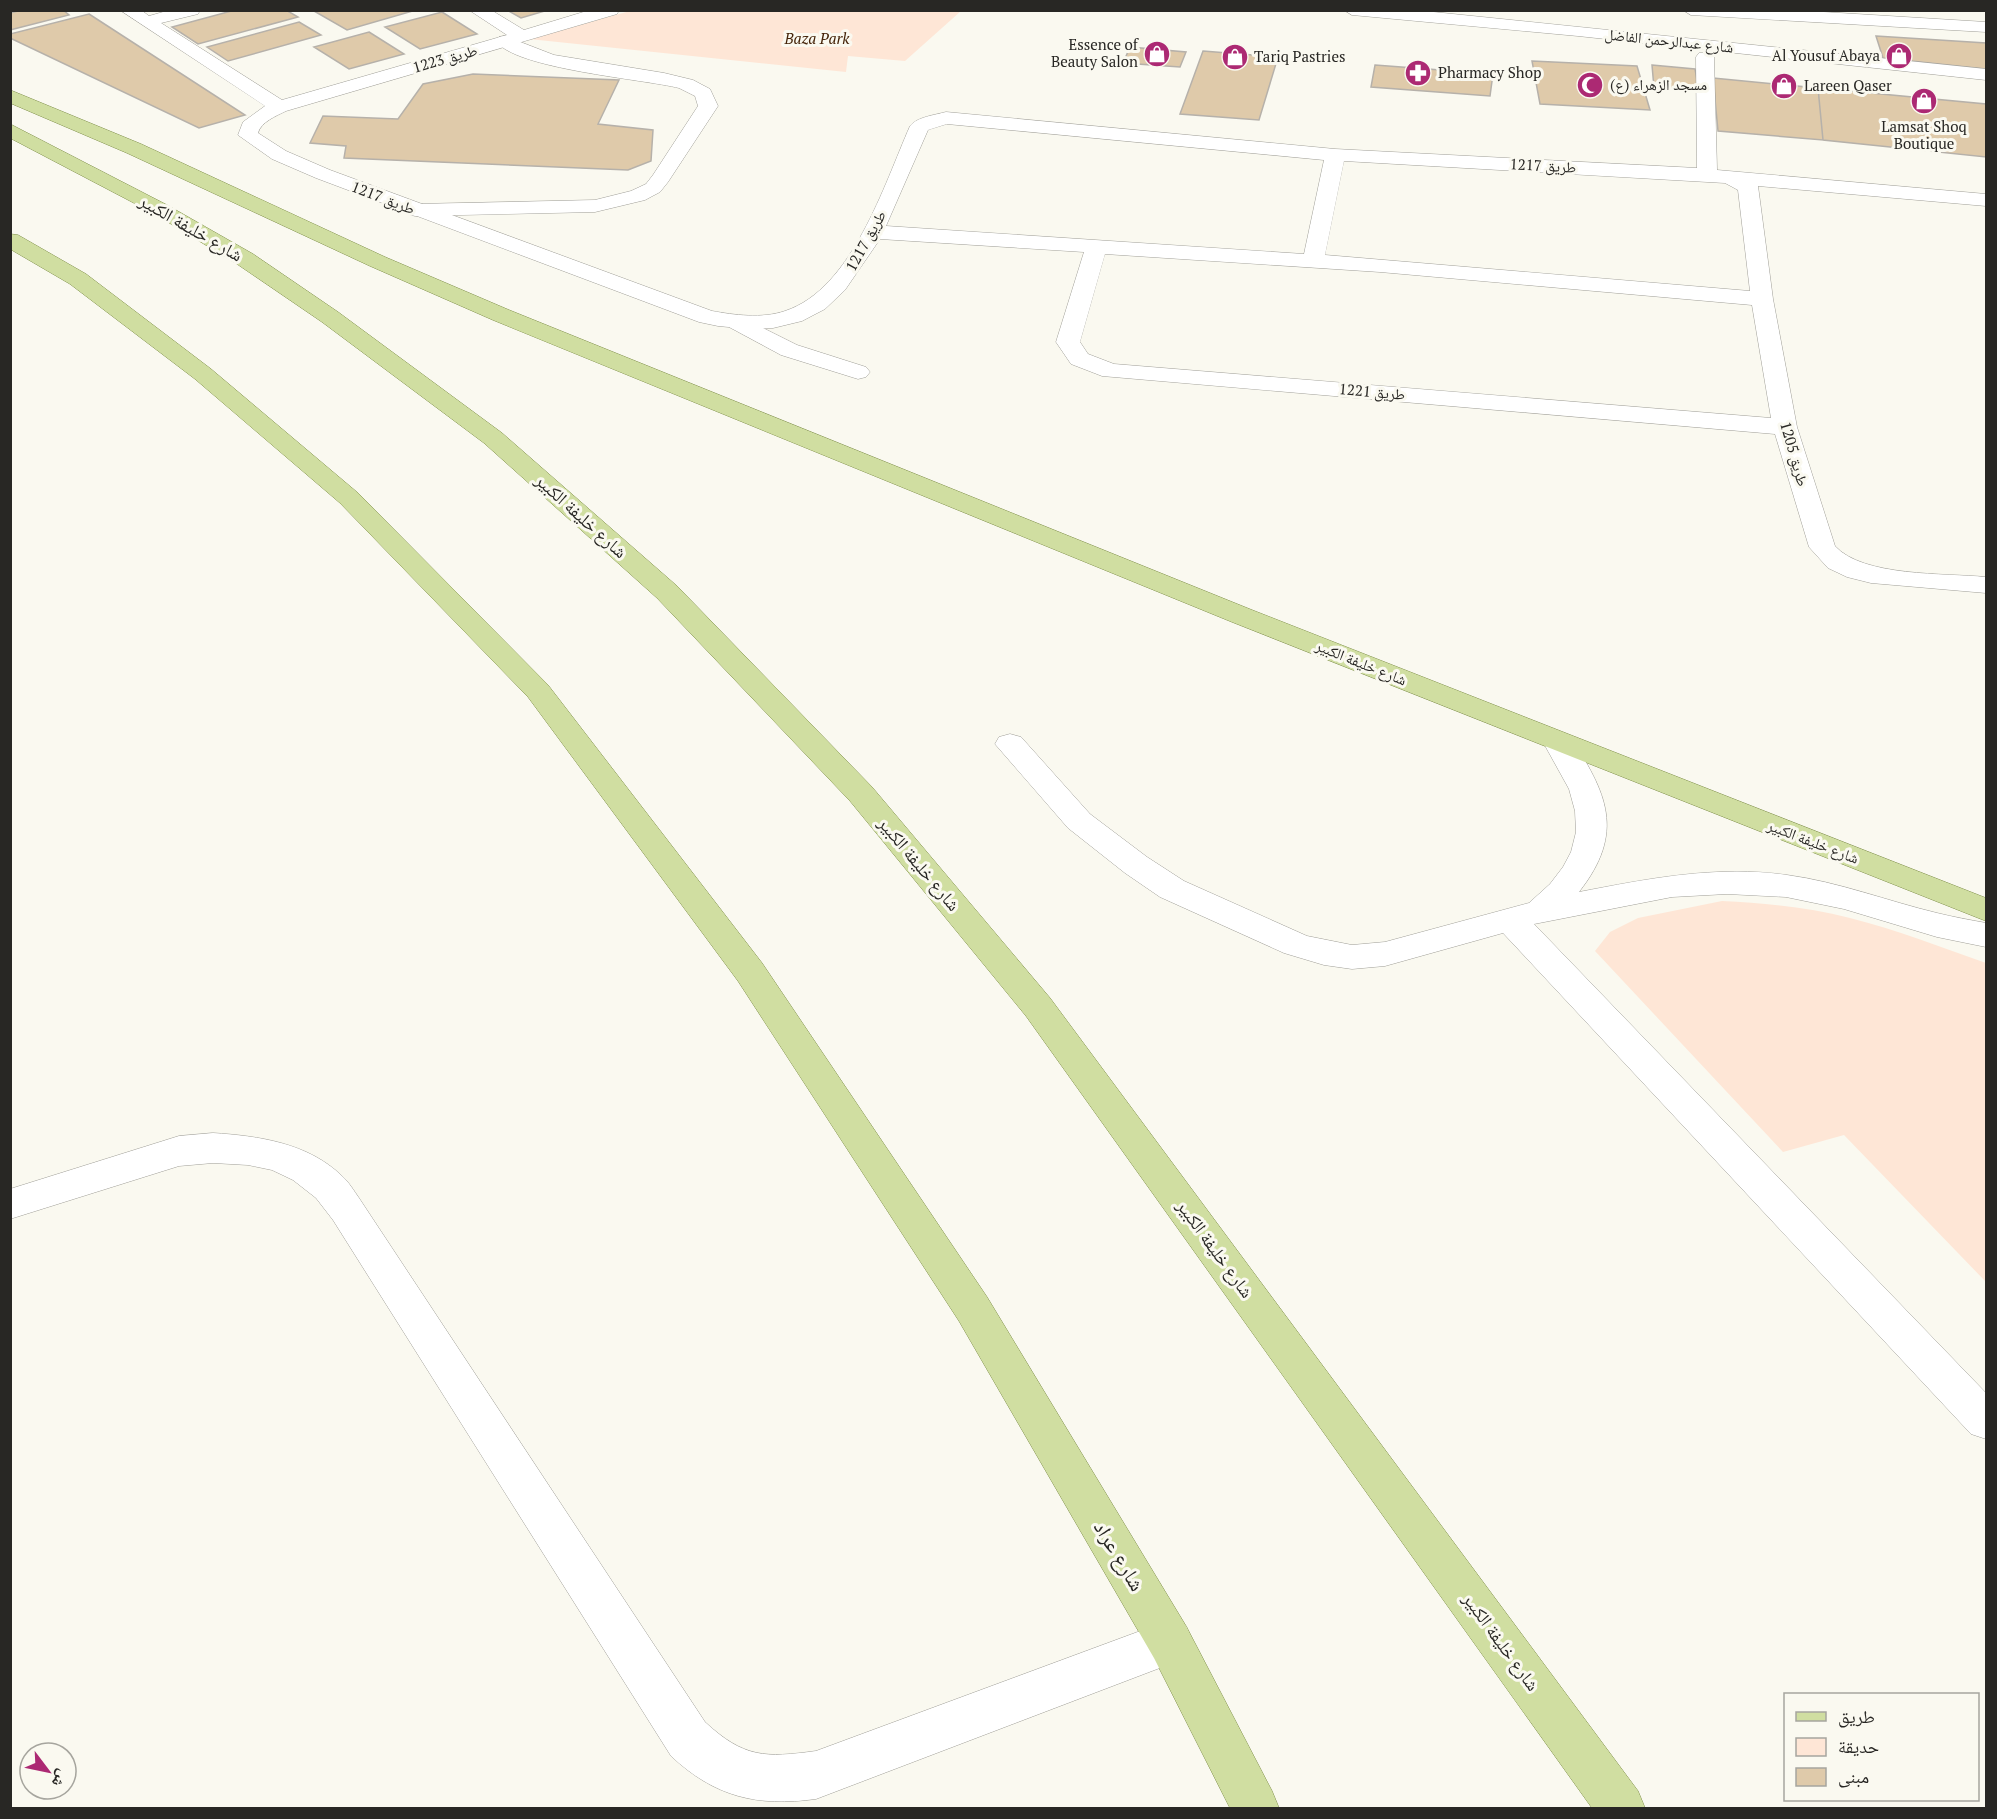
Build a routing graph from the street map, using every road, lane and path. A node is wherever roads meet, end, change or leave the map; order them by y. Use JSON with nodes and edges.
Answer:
{"nodes":[{"id":1,"x":128,"y":10,"type":"edge"},
{"id":2,"x":192,"y":10,"type":"edge"},
{"id":3,"x":477,"y":10,"type":"edge"},
{"id":4,"x":611,"y":10,"type":"edge"},
{"id":5,"x":1352,"y":10,"type":"edge"},
{"id":6,"x":1691,"y":10,"type":"edge"},
{"id":7,"x":1797,"y":13,"type":"edge"},
{"id":8,"x":1452,"y":15,"type":"edge"},
{"id":9,"x":1973,"y":21,"type":"edge"},
{"id":10,"x":146,"y":22,"type":"junction"},
{"id":11,"x":514,"y":38,"type":"junction"},
{"id":12,"x":1705,"y":57,"type":"dead end"},
{"id":13,"x":1986,"y":75,"type":"edge"},
{"id":14,"x":10,"y":96,"type":"edge"},
{"id":15,"x":279,"y":107,"type":"junction"},
{"id":16,"x":10,"y":130,"type":"edge"},
{"id":17,"x":248,"y":135,"type":"joint"},
{"id":18,"x":1335,"y":155,"type":"junction"},
{"id":19,"x":1707,"y":175,"type":"junction"},
{"id":20,"x":1739,"y":183,"type":"junction"},
{"id":21,"x":1986,"y":200,"type":"edge"},
{"id":22,"x":415,"y":210,"type":"junction"},
{"id":23,"x":873,"y":232,"type":"junction"},
{"id":24,"x":10,"y":240,"type":"edge"},
{"id":25,"x":1096,"y":248,"type":"junction"},
{"id":26,"x":1313,"y":262,"type":"junction"},
{"id":27,"x":1762,"y":299,"type":"junction"},
{"id":28,"x":737,"y":322,"type":"junction"},
{"id":29,"x":858,"y":372,"type":"dead end"},
{"id":30,"x":1785,"y":427,"type":"junction"},
{"id":31,"x":1986,"y":585,"type":"edge"},
{"id":32,"x":1558,"y":742,"type":"junction"},
{"id":33,"x":1010,"y":744,"type":"dead end"},
{"id":34,"x":1986,"y":910,"type":"edge"},
{"id":35,"x":1525,"y":915,"type":"junction"},
{"id":36,"x":1986,"y":935,"type":"edge"},
{"id":37,"x":10,"y":1204,"type":"edge"},
{"id":38,"x":1986,"y":1421,"type":"edge"},
{"id":39,"x":1170,"y":1642,"type":"junction"},
{"id":40,"x":1256,"y":1809,"type":"edge"},
{"id":41,"x":1621,"y":1809,"type":"edge"}],
"edges":[{"from":1,"to":10,"type":"street"},
{"from":2,"to":10,"type":"street"},
{"from":3,"to":11,"type":"street"},
{"from":4,"to":11,"type":"street","name":"طريق 1223"},
{"from":5,"to":8,"type":"street","name":"شارع عبدالرحمن الفاضل"},
{"from":6,"to":7,"type":"street"},
{"from":7,"to":9,"type":"street"},
{"from":8,"to":13,"type":"street","name":"شارع عبدالرحمن الفاضل"},
{"from":10,"to":15,"type":"street"},
{"from":11,"to":15,"type":"street","name":"طريق 1223"},
{"from":11,"to":22,"type":"street"},
{"from":12,"to":19,"type":"street"},
{"from":14,"to":32,"type":"main road","name":"شارع خليفة الكبير"},
{"from":15,"to":17,"type":"street","name":"طريق 1223"},
{"from":16,"to":41,"type":"main road","name":"شارع خليفة الكبير"},
{"from":17,"to":22,"type":"street","name":"طريق 1217"},
{"from":18,"to":19,"type":"street","name":"طريق 1217"},
{"from":18,"to":23,"type":"street","name":"طريق 1217"},
{"from":18,"to":26,"type":"street"},
{"from":19,"to":20,"type":"street","name":"طريق 1217"},
{"from":20,"to":21,"type":"street","name":"طريق 1217"},
{"from":20,"to":27,"type":"street","name":"طريق 1205"},
{"from":22,"to":28,"type":"street","name":"طريق 1217"},
{"from":23,"to":25,"type":"street"},
{"from":23,"to":28,"type":"street","name":"طريق 1217"},
{"from":24,"to":39,"type":"main road","name":"شارع عراد"},
{"from":25,"to":26,"type":"street"},
{"from":25,"to":30,"type":"street","name":"طريق 1221"},
{"from":26,"to":27,"type":"street"},
{"from":27,"to":30,"type":"street","name":"طريق 1205"},
{"from":28,"to":29,"type":"street"},
{"from":30,"to":31,"type":"street","name":"طريق 1205"},
{"from":32,"to":34,"type":"main road","name":"شارع خليفة الكبير"},
{"from":32,"to":35,"type":"street"},
{"from":33,"to":35,"type":"street"},
{"from":35,"to":36,"type":"street"},
{"from":35,"to":38,"type":"street"},
{"from":37,"to":39,"type":"street"},
{"from":39,"to":40,"type":"main road","name":"شارع عراد"}]}
